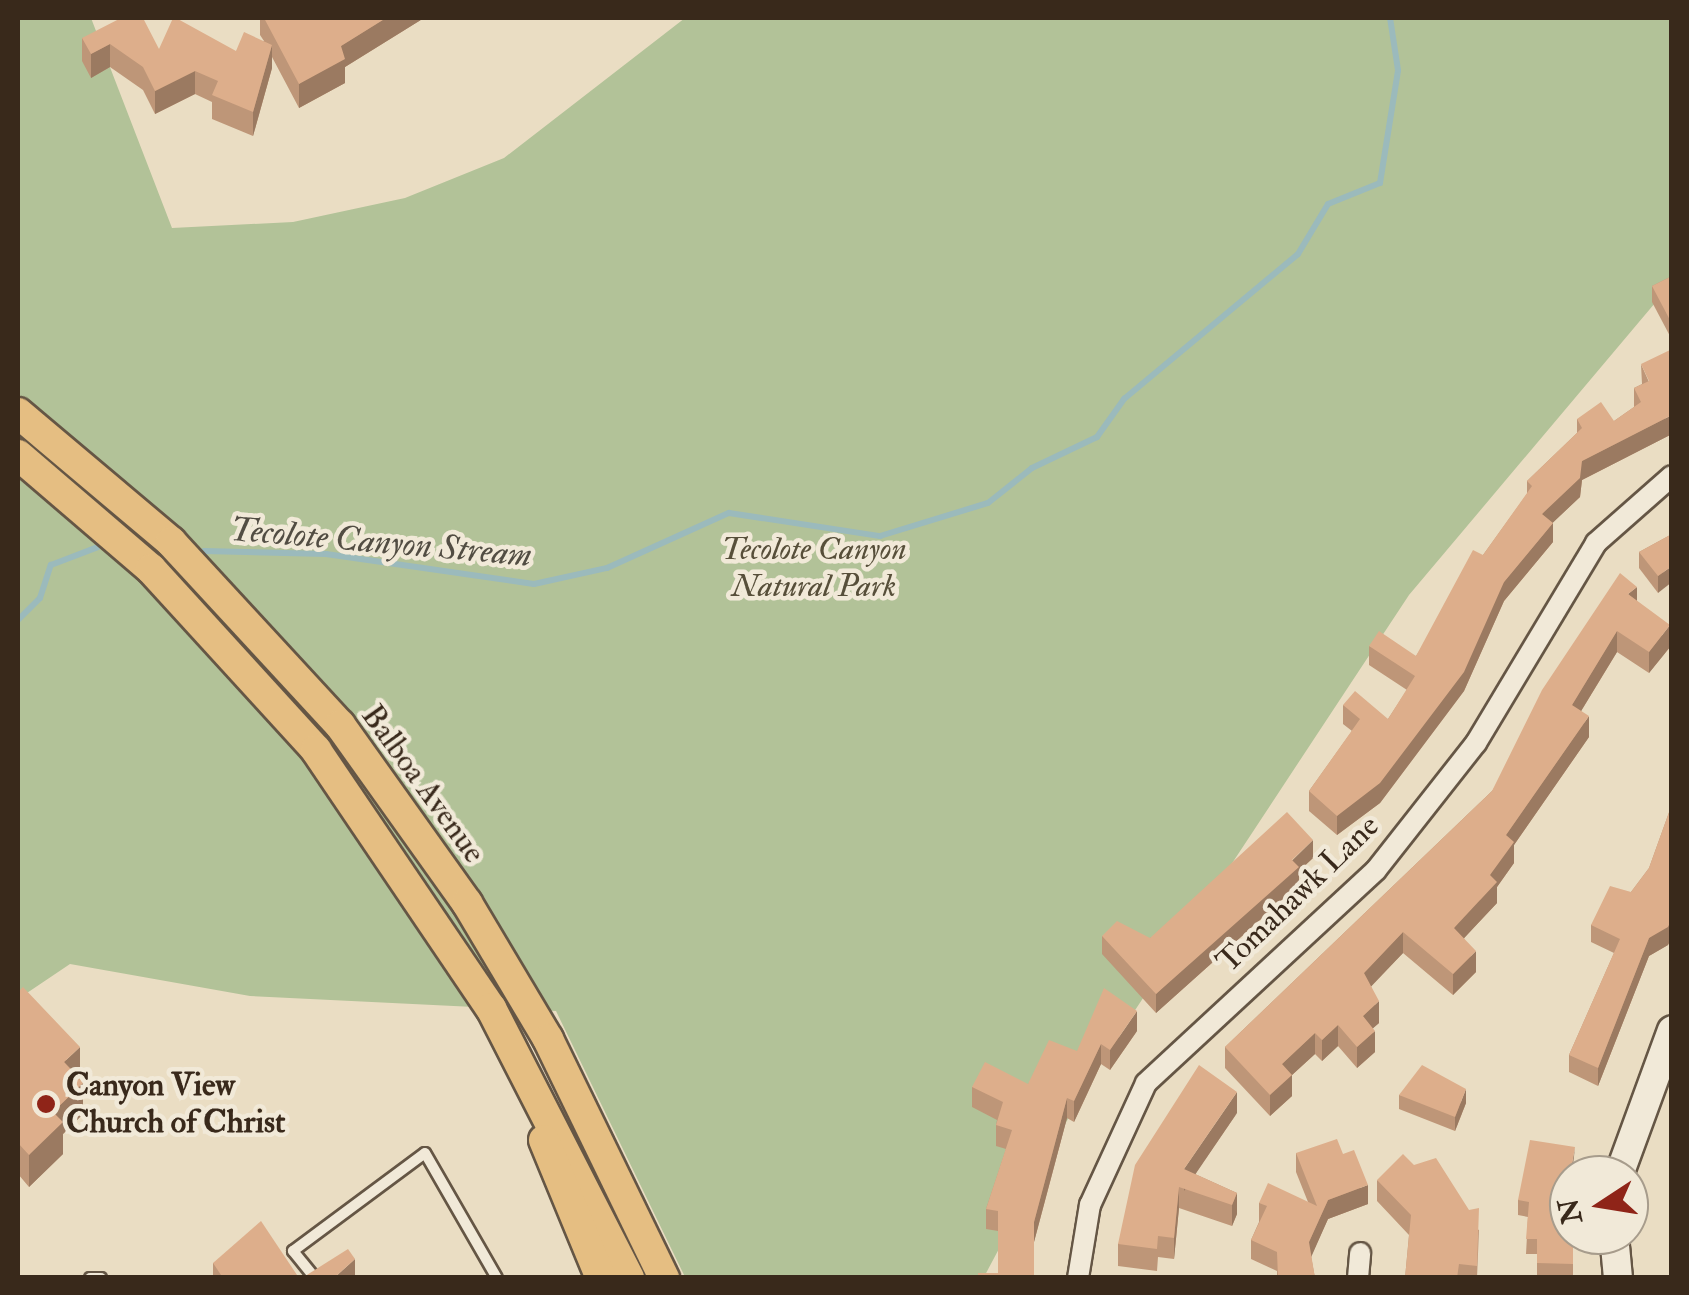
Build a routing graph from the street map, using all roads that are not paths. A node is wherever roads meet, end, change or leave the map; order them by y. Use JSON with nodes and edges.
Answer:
{"nodes":[{"id":1,"x":18,"y":413,"type":"edge"},
{"id":2,"x":18,"y":455,"type":"edge"},
{"id":3,"x":1672,"y":476,"type":"edge"},
{"id":4,"x":1672,"y":1030,"type":"edge"},
{"id":5,"x":508,"y":1038,"type":"junction"},
{"id":6,"x":1627,"y":1155,"type":"edge"},
{"id":7,"x":1360,"y":1253,"type":"dead end"},
{"id":8,"x":90,"y":1278,"type":"edge"},
{"id":9,"x":101,"y":1278,"type":"edge"},
{"id":10,"x":315,"y":1278,"type":"edge"},
{"id":11,"x":497,"y":1278,"type":"edge"},
{"id":12,"x":601,"y":1278,"type":"edge"},
{"id":13,"x":629,"y":1278,"type":"edge"},
{"id":14,"x":664,"y":1278,"type":"edge"},
{"id":15,"x":1078,"y":1278,"type":"edge"},
{"id":16,"x":1358,"y":1278,"type":"edge"}],
"edges":[{"from":1,"to":14,"type":"main road","name":"Balboa Avenue"},
{"from":2,"to":5,"type":"main road","name":"Balboa Avenue"},
{"from":3,"to":15,"type":"street","name":"Tomahawk Lane"},
{"from":4,"to":6,"type":"street"},
{"from":5,"to":12,"type":"main road"},
{"from":5,"to":13,"type":"main road","name":"Balboa Avenue"},
{"from":7,"to":16,"type":"street"},
{"from":8,"to":9,"type":"lane"},
{"from":10,"to":11,"type":"lane"}]}
